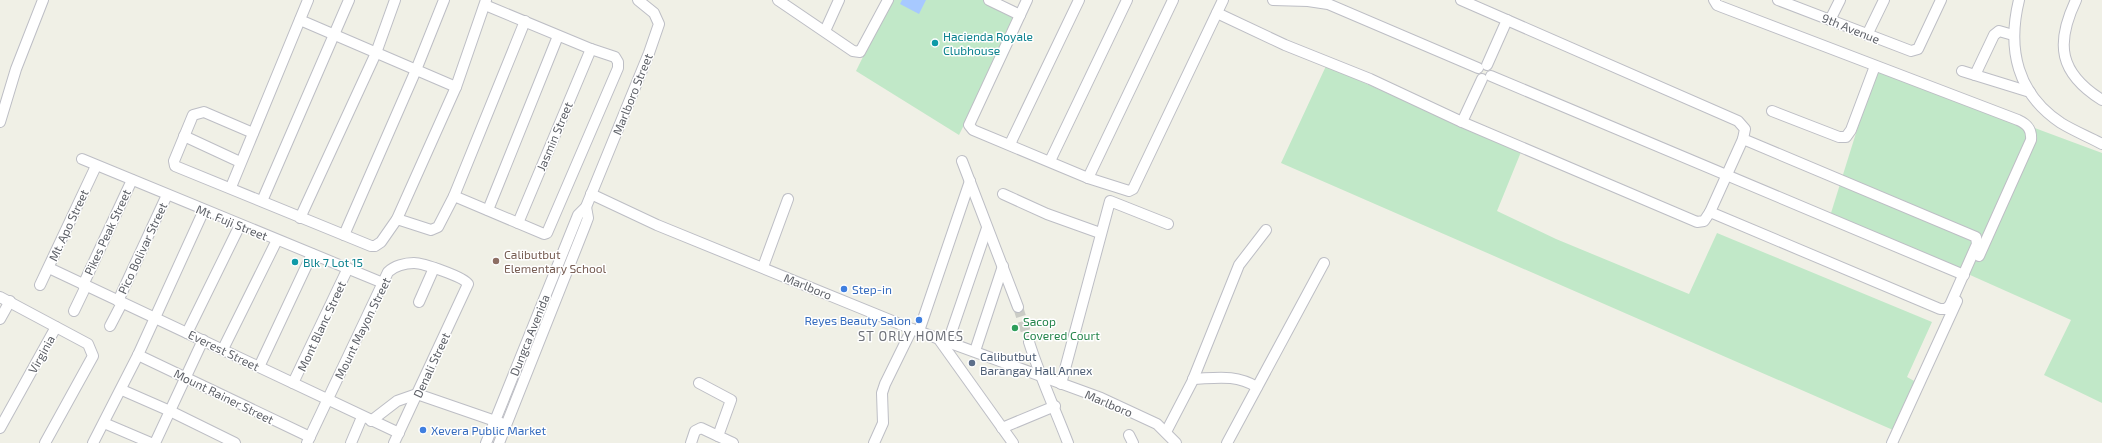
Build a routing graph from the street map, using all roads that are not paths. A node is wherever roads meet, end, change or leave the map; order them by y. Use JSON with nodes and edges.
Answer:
{"nodes":[{"id":1,"x":43,"y":0,"type":"edge"},
{"id":2,"x":308,"y":0,"type":"edge"},
{"id":3,"x":349,"y":0,"type":"edge"},
{"id":4,"x":395,"y":0,"type":"edge"},
{"id":5,"x":444,"y":0,"type":"edge"},
{"id":6,"x":638,"y":0,"type":"edge"},
{"id":7,"x":778,"y":0,"type":"edge"},
{"id":8,"x":839,"y":0,"type":"edge"},
{"id":9,"x":888,"y":0,"type":"edge"},
{"id":10,"x":989,"y":0,"type":"edge"},
{"id":11,"x":1027,"y":0,"type":"edge"},
{"id":12,"x":1078,"y":0,"type":"edge"},
{"id":13,"x":1127,"y":0,"type":"edge"},
{"id":14,"x":1172,"y":0,"type":"edge"},
{"id":15,"x":1223,"y":0,"type":"edge"},
{"id":16,"x":1273,"y":0,"type":"edge"},
{"id":17,"x":1461,"y":0,"type":"edge"},
{"id":18,"x":1714,"y":0,"type":"edge"},
{"id":19,"x":1778,"y":0,"type":"edge"},
{"id":20,"x":1840,"y":0,"type":"edge"},
{"id":21,"x":1884,"y":0,"type":"edge"},
{"id":22,"x":1941,"y":0,"type":"edge"},
{"id":23,"x":2019,"y":0,"type":"edge"},
{"id":24,"x":2076,"y":0,"type":"edge"},
{"id":25,"x":486,"y":3,"type":"edge"},
{"id":26,"x":790,"y":3,"type":"edge"},
{"id":27,"x":1794,"y":3,"type":"edge"},
{"id":28,"x":1217,"y":13,"type":"junction"},
{"id":29,"x":1020,"y":15,"type":"junction"},
{"id":30,"x":300,"y":20,"type":"junction"},
{"id":31,"x":1507,"y":20,"type":"junction"},
{"id":32,"x":1830,"y":20,"type":"junction"},
{"id":33,"x":525,"y":21,"type":"junction"},
{"id":34,"x":825,"y":31,"type":"junction"},
{"id":35,"x":335,"y":36,"type":"junction"},
{"id":36,"x":558,"y":36,"type":"junction"},
{"id":37,"x":1867,"y":36,"type":"junction"},
{"id":38,"x":2013,"y":36,"type":"junction"},
{"id":39,"x":591,"y":49,"type":"junction"},
{"id":40,"x":376,"y":53,"type":"junction"},
{"id":41,"x":1483,"y":66,"type":"junction"},
{"id":42,"x":1875,"y":66,"type":"junction"},
{"id":43,"x":416,"y":70,"type":"junction"},
{"id":44,"x":1962,"y":71,"type":"dead end"},
{"id":45,"x":1975,"y":75,"type":"junction"},
{"id":46,"x":1487,"y":77,"type":"junction"},
{"id":47,"x":456,"y":87,"type":"junction"},
{"id":48,"x":2030,"y":92,"type":"junction"},
{"id":49,"x":2102,"y":100,"type":"edge"},
{"id":50,"x":1772,"y":111,"type":"dead end"},
{"id":51,"x":0,"y":122,"type":"edge"},
{"id":52,"x":1462,"y":122,"type":"junction"},
{"id":53,"x":253,"y":133,"type":"junction"},
{"id":54,"x":184,"y":136,"type":"junction"},
{"id":55,"x":1743,"y":139,"type":"junction"},
{"id":56,"x":1010,"y":144,"type":"junction"},
{"id":57,"x":2102,"y":144,"type":"edge"},
{"id":58,"x":82,"y":159,"type":"dead end"},
{"id":59,"x":962,"y":161,"type":"dead end"},
{"id":60,"x":1050,"y":161,"type":"junction"},
{"id":61,"x":240,"y":162,"type":"junction"},
{"id":62,"x":96,"y":166,"type":"junction"},
{"id":63,"x":1725,"y":176,"type":"junction"},
{"id":64,"x":1088,"y":178,"type":"junction"},
{"id":65,"x":132,"y":180,"type":"junction"},
{"id":66,"x":970,"y":181,"type":"junction"},
{"id":67,"x":231,"y":187,"type":"junction"},
{"id":68,"x":591,"y":194,"type":"junction"},
{"id":69,"x":1003,"y":194,"type":"dead end"},
{"id":70,"x":167,"y":196,"type":"junction"},
{"id":71,"x":454,"y":196,"type":"junction"},
{"id":72,"x":788,"y":200,"type":"dead end"},
{"id":73,"x":262,"y":201,"type":"junction"},
{"id":74,"x":586,"y":207,"type":"junction"},
{"id":75,"x":204,"y":210,"type":"junction"},
{"id":76,"x":488,"y":210,"type":"junction"},
{"id":77,"x":1710,"y":212,"type":"junction"},
{"id":78,"x":300,"y":218,"type":"junction"},
{"id":79,"x":397,"y":219,"type":"junction"},
{"id":80,"x":518,"y":223,"type":"junction"},
{"id":81,"x":1168,"y":224,"type":"dead end"},
{"id":82,"x":240,"y":225,"type":"junction"},
{"id":83,"x":988,"y":228,"type":"junction"},
{"id":84,"x":1266,"y":230,"type":"dead end"},
{"id":85,"x":1100,"y":233,"type":"junction"},
{"id":86,"x":344,"y":235,"type":"junction"},
{"id":87,"x":277,"y":240,"type":"junction"},
{"id":88,"x":312,"y":254,"type":"junction"},
{"id":89,"x":1324,"y":263,"type":"dead end"},
{"id":90,"x":1003,"y":266,"type":"junction"},
{"id":91,"x":763,"y":267,"type":"junction"},
{"id":92,"x":48,"y":268,"type":"junction"},
{"id":93,"x":348,"y":268,"type":"junction"},
{"id":94,"x":434,"y":268,"type":"junction"},
{"id":95,"x":1964,"y":275,"type":"junction"},
{"id":96,"x":383,"y":283,"type":"junction"},
{"id":97,"x":40,"y":285,"type":"dead end"},
{"id":98,"x":84,"y":285,"type":"junction"},
{"id":99,"x":468,"y":287,"type":"joint"},
{"id":100,"x":5,"y":299,"type":"edge"},
{"id":101,"x":120,"y":302,"type":"junction"},
{"id":102,"x":419,"y":302,"type":"dead end"},
{"id":103,"x":1018,"y":307,"type":"tunnel mouth"},
{"id":104,"x":74,"y":311,"type":"dead end"},
{"id":105,"x":156,"y":317,"type":"junction"},
{"id":106,"x":0,"y":319,"type":"edge"},
{"id":107,"x":110,"y":326,"type":"dead end"},
{"id":108,"x":56,"y":327,"type":"junction"},
{"id":109,"x":916,"y":330,"type":"junction"},
{"id":110,"x":187,"y":333,"type":"junction"},
{"id":111,"x":938,"y":338,"type":"junction"},
{"id":112,"x":203,"y":340,"type":"junction"},
{"id":113,"x":948,"y":342,"type":"junction"},
{"id":114,"x":1029,"y":342,"type":"tunnel mouth"},
{"id":115,"x":223,"y":349,"type":"junction"},
{"id":116,"x":975,"y":351,"type":"junction"},
{"id":117,"x":138,"y":355,"type":"junction"},
{"id":118,"x":259,"y":367,"type":"junction"},
{"id":119,"x":1040,"y":377,"type":"junction"},
{"id":120,"x":186,"y":378,"type":"junction"},
{"id":121,"x":1193,"y":379,"type":"junction"},
{"id":122,"x":293,"y":383,"type":"junction"},
{"id":123,"x":699,"y":383,"type":"dead end"},
{"id":124,"x":1061,"y":384,"type":"junction"},
{"id":125,"x":1257,"y":387,"type":"junction"},
{"id":126,"x":122,"y":390,"type":"junction"},
{"id":127,"x":417,"y":394,"type":"junction"},
{"id":128,"x":327,"y":400,"type":"junction"},
{"id":129,"x":1054,"y":406,"type":"junction"},
{"id":130,"x":170,"y":411,"type":"junction"},
{"id":131,"x":367,"y":419,"type":"junction"},
{"id":132,"x":494,"y":420,"type":"junction"},
{"id":133,"x":104,"y":423,"type":"junction"},
{"id":134,"x":506,"y":425,"type":"junction"},
{"id":135,"x":0,"y":428,"type":"edge"},
{"id":136,"x":1002,"y":428,"type":"junction"},
{"id":137,"x":1166,"y":432,"type":"junction"},
{"id":138,"x":399,"y":433,"type":"junction"},
{"id":139,"x":718,"y":436,"type":"junction"},
{"id":140,"x":308,"y":440,"type":"edge"},
{"id":141,"x":45,"y":443,"type":"edge"},
{"id":142,"x":93,"y":443,"type":"edge"},
{"id":143,"x":151,"y":443,"type":"edge"},
{"id":144,"x":155,"y":443,"type":"edge"},
{"id":145,"x":234,"y":443,"type":"edge"},
{"id":146,"x":352,"y":443,"type":"edge"},
{"id":147,"x":394,"y":443,"type":"edge"},
{"id":148,"x":486,"y":443,"type":"edge"},
{"id":149,"x":499,"y":443,"type":"edge"},
{"id":150,"x":691,"y":443,"type":"edge"},
{"id":151,"x":733,"y":443,"type":"edge"},
{"id":152,"x":874,"y":443,"type":"edge"},
{"id":153,"x":1013,"y":443,"type":"edge"},
{"id":154,"x":1068,"y":443,"type":"edge"},
{"id":155,"x":1176,"y":443,"type":"edge"},
{"id":156,"x":1227,"y":443,"type":"edge"},
{"id":157,"x":1892,"y":443,"type":"edge"}],
"edges":[{"from":1,"to":51,"type":"street"},
{"from":2,"to":30,"type":"street"},
{"from":3,"to":35,"type":"street"},
{"from":4,"to":40,"type":"street"},
{"from":5,"to":43,"type":"street"},
{"from":6,"to":68,"type":"street","name":"Marlboro Street"},
{"from":7,"to":26,"type":"street"},
{"from":8,"to":34,"type":"street"},
{"from":9,"to":34,"type":"street"},
{"from":10,"to":29,"type":"street"},
{"from":11,"to":29,"type":"street"},
{"from":12,"to":56,"type":"street"},
{"from":13,"to":60,"type":"street"},
{"from":14,"to":64,"type":"street"},
{"from":15,"to":28,"type":"street"},
{"from":16,"to":41,"type":"street"},
{"from":17,"to":31,"type":"street"},
{"from":18,"to":42,"type":"street"},
{"from":19,"to":27,"type":"street","name":"9th Avenue"},
{"from":20,"to":32,"type":"street"},
{"from":21,"to":37,"type":"street"},
{"from":22,"to":37,"type":"street","name":"9th Avenue"},
{"from":23,"to":38,"type":"street"},
{"from":24,"to":49,"type":"street"},
{"from":25,"to":33,"type":"street"},
{"from":25,"to":47,"type":"street"},
{"from":26,"to":34,"type":"street"},
{"from":27,"to":32,"type":"street","name":"9th Avenue"},
{"from":28,"to":52,"type":"street"},
{"from":28,"to":64,"type":"street"},
{"from":29,"to":56,"type":"street"},
{"from":30,"to":35,"type":"street"},
{"from":30,"to":53,"type":"street"},
{"from":31,"to":41,"type":"street"},
{"from":31,"to":55,"type":"street"},
{"from":32,"to":37,"type":"street","name":"9th Avenue"},
{"from":33,"to":36,"type":"street"},
{"from":33,"to":71,"type":"street"},
{"from":35,"to":40,"type":"street"},
{"from":35,"to":73,"type":"street"},
{"from":36,"to":39,"type":"street"},
{"from":36,"to":76,"type":"street"},
{"from":38,"to":45,"type":"street"},
{"from":38,"to":48,"type":"street"},
{"from":39,"to":80,"type":"street","name":"Jasmin Street"},
{"from":39,"to":80,"type":"street"},
{"from":40,"to":43,"type":"street"},
{"from":40,"to":78,"type":"street"},
{"from":41,"to":46,"type":"street"},
{"from":42,"to":50,"type":"street"},
{"from":42,"to":157,"type":"street"},
{"from":43,"to":47,"type":"street"},
{"from":43,"to":86,"type":"street"},
{"from":44,"to":45,"type":"street"},
{"from":45,"to":48,"type":"street"},
{"from":46,"to":52,"type":"street"},
{"from":46,"to":63,"type":"street"},
{"from":47,"to":79,"type":"street"},
{"from":48,"to":57,"type":"street"},
{"from":52,"to":77,"type":"street"},
{"from":53,"to":54,"type":"street"},
{"from":53,"to":61,"type":"street"},
{"from":54,"to":61,"type":"street"},
{"from":54,"to":67,"type":"street"},
{"from":55,"to":63,"type":"street"},
{"from":55,"to":95,"type":"street"},
{"from":56,"to":60,"type":"street"},
{"from":58,"to":62,"type":"street","name":"Mt. Fuji Street"},
{"from":59,"to":66,"type":"street"},
{"from":60,"to":64,"type":"street"},
{"from":61,"to":67,"type":"street"},
{"from":62,"to":65,"type":"street","name":"Mt. Fuji Street"},
{"from":62,"to":92,"type":"street","name":"Mt. Apo Street"},
{"from":63,"to":77,"type":"street"},
{"from":63,"to":95,"type":"street"},
{"from":65,"to":70,"type":"street","name":"Mt. Fuji Street"},
{"from":65,"to":98,"type":"street","name":"Pikes Peak Street"},
{"from":66,"to":83,"type":"street"},
{"from":66,"to":109,"type":"street"},
{"from":67,"to":73,"type":"street"},
{"from":68,"to":74,"type":"street","name":"Dungca Avenida"},
{"from":68,"to":91,"type":"street","name":"Marlboro"},
{"from":69,"to":85,"type":"street"},
{"from":70,"to":75,"type":"street","name":"Mt. Fuji Street"},
{"from":70,"to":101,"type":"street","name":"Pico Bolivar Street"},
{"from":71,"to":76,"type":"street"},
{"from":71,"to":79,"type":"street"},
{"from":72,"to":91,"type":"street"},
{"from":73,"to":78,"type":"street"},
{"from":74,"to":132,"type":"street","name":"Dungca Avenida"},
{"from":74,"to":134,"type":"street","name":"Dungca Avenida"},
{"from":75,"to":82,"type":"street","name":"Mt. Fuji Street"},
{"from":75,"to":105,"type":"street"},
{"from":76,"to":80,"type":"street"},
{"from":77,"to":95,"type":"street"},
{"from":78,"to":86,"type":"street"},
{"from":79,"to":86,"type":"street"},
{"from":81,"to":85,"type":"street"},
{"from":82,"to":87,"type":"street","name":"Mt. Fuji Street"},
{"from":82,"to":110,"type":"street"},
{"from":83,"to":90,"type":"street"},
{"from":83,"to":113,"type":"street"},
{"from":84,"to":121,"type":"street"},
{"from":85,"to":124,"type":"street"},
{"from":87,"to":88,"type":"street","name":"Mt. Fuji Street"},
{"from":87,"to":115,"type":"street"},
{"from":88,"to":93,"type":"street","name":"Mt. Fuji Street"},
{"from":88,"to":118,"type":"street"},
{"from":89,"to":125,"type":"street"},
{"from":90,"to":103,"type":"street"},
{"from":90,"to":116,"type":"street"},
{"from":91,"to":109,"type":"street","name":"Marlboro"},
{"from":92,"to":97,"type":"street","name":"Mt. Apo Street"},
{"from":92,"to":98,"type":"street","name":"Everest Street"},
{"from":93,"to":96,"type":"street","name":"Mt. Fuji Street"},
{"from":93,"to":122,"type":"street","name":"Mont Blanc Street"},
{"from":94,"to":96,"type":"street","name":"Mount Mayon Street"},
{"from":94,"to":99,"type":"street","name":"Mount Mayon Street"},
{"from":94,"to":102,"type":"street"},
{"from":96,"to":128,"type":"street","name":"Mount Mayon Street"},
{"from":98,"to":101,"type":"street","name":"Everest Street"},
{"from":98,"to":104,"type":"street","name":"Pikes Peak Street"},
{"from":99,"to":127,"type":"street","name":"Denali Street"},
{"from":100,"to":106,"type":"street"},
{"from":100,"to":108,"type":"street"},
{"from":101,"to":105,"type":"street","name":"Everest Street"},
{"from":101,"to":107,"type":"street","name":"Pico Bolivar Street"},
{"from":105,"to":110,"type":"street","name":"Everest Street"},
{"from":105,"to":117,"type":"street"},
{"from":108,"to":135,"type":"street","name":"Virginia"},
{"from":108,"to":141,"type":"street","name":"Virginia"},
{"from":109,"to":111,"type":"street","name":"Marlboro"},
{"from":109,"to":152,"type":"street"},
{"from":110,"to":112,"type":"street","name":"Everest Street"},
{"from":111,"to":113,"type":"street","name":"Marlboro"},
{"from":111,"to":136,"type":"street"},
{"from":112,"to":115,"type":"street","name":"Everest Street"},
{"from":112,"to":120,"type":"street"},
{"from":113,"to":116,"type":"street","name":"Marlboro"},
{"from":114,"to":119,"type":"street"},
{"from":115,"to":118,"type":"street","name":"Everest Street"},
{"from":116,"to":119,"type":"street","name":"Marlboro"},
{"from":117,"to":120,"type":"street","name":"Mount Rainer Street"},
{"from":117,"to":126,"type":"street"},
{"from":118,"to":122,"type":"street","name":"Everest Street"},
{"from":119,"to":124,"type":"street","name":"Marlboro"},
{"from":119,"to":129,"type":"street"},
{"from":120,"to":130,"type":"street"},
{"from":120,"to":140,"type":"street","name":"Mount Rainer Street"},
{"from":121,"to":125,"type":"street"},
{"from":121,"to":137,"type":"street"},
{"from":122,"to":128,"type":"street","name":"Everest Street"},
{"from":123,"to":139,"type":"street"},
{"from":124,"to":137,"type":"street","name":"Marlboro"},
{"from":125,"to":156,"type":"street"},
{"from":126,"to":130,"type":"street"},
{"from":126,"to":133,"type":"street"},
{"from":127,"to":131,"type":"street"},
{"from":127,"to":132,"type":"street"},
{"from":127,"to":138,"type":"street","name":"Denali Street"},
{"from":128,"to":131,"type":"street","name":"Everest Street"},
{"from":128,"to":140,"type":"street","name":"Mount Mayon Street"},
{"from":129,"to":136,"type":"street"},
{"from":129,"to":154,"type":"street"},
{"from":130,"to":144,"type":"street"},
{"from":130,"to":145,"type":"street"},
{"from":131,"to":138,"type":"street","name":"Everest Street"},
{"from":131,"to":146,"type":"street"},
{"from":132,"to":134,"type":"street"},
{"from":132,"to":148,"type":"street","name":"Dungca Avenida"},
{"from":133,"to":142,"type":"street"},
{"from":133,"to":143,"type":"street"},
{"from":134,"to":149,"type":"street","name":"Dungca Avenida"},
{"from":136,"to":153,"type":"street"},
{"from":137,"to":155,"type":"street","name":"Marlboro"},
{"from":138,"to":147,"type":"street","name":"Denali Street"},
{"from":139,"to":150,"type":"street"},
{"from":139,"to":151,"type":"street"}]}
